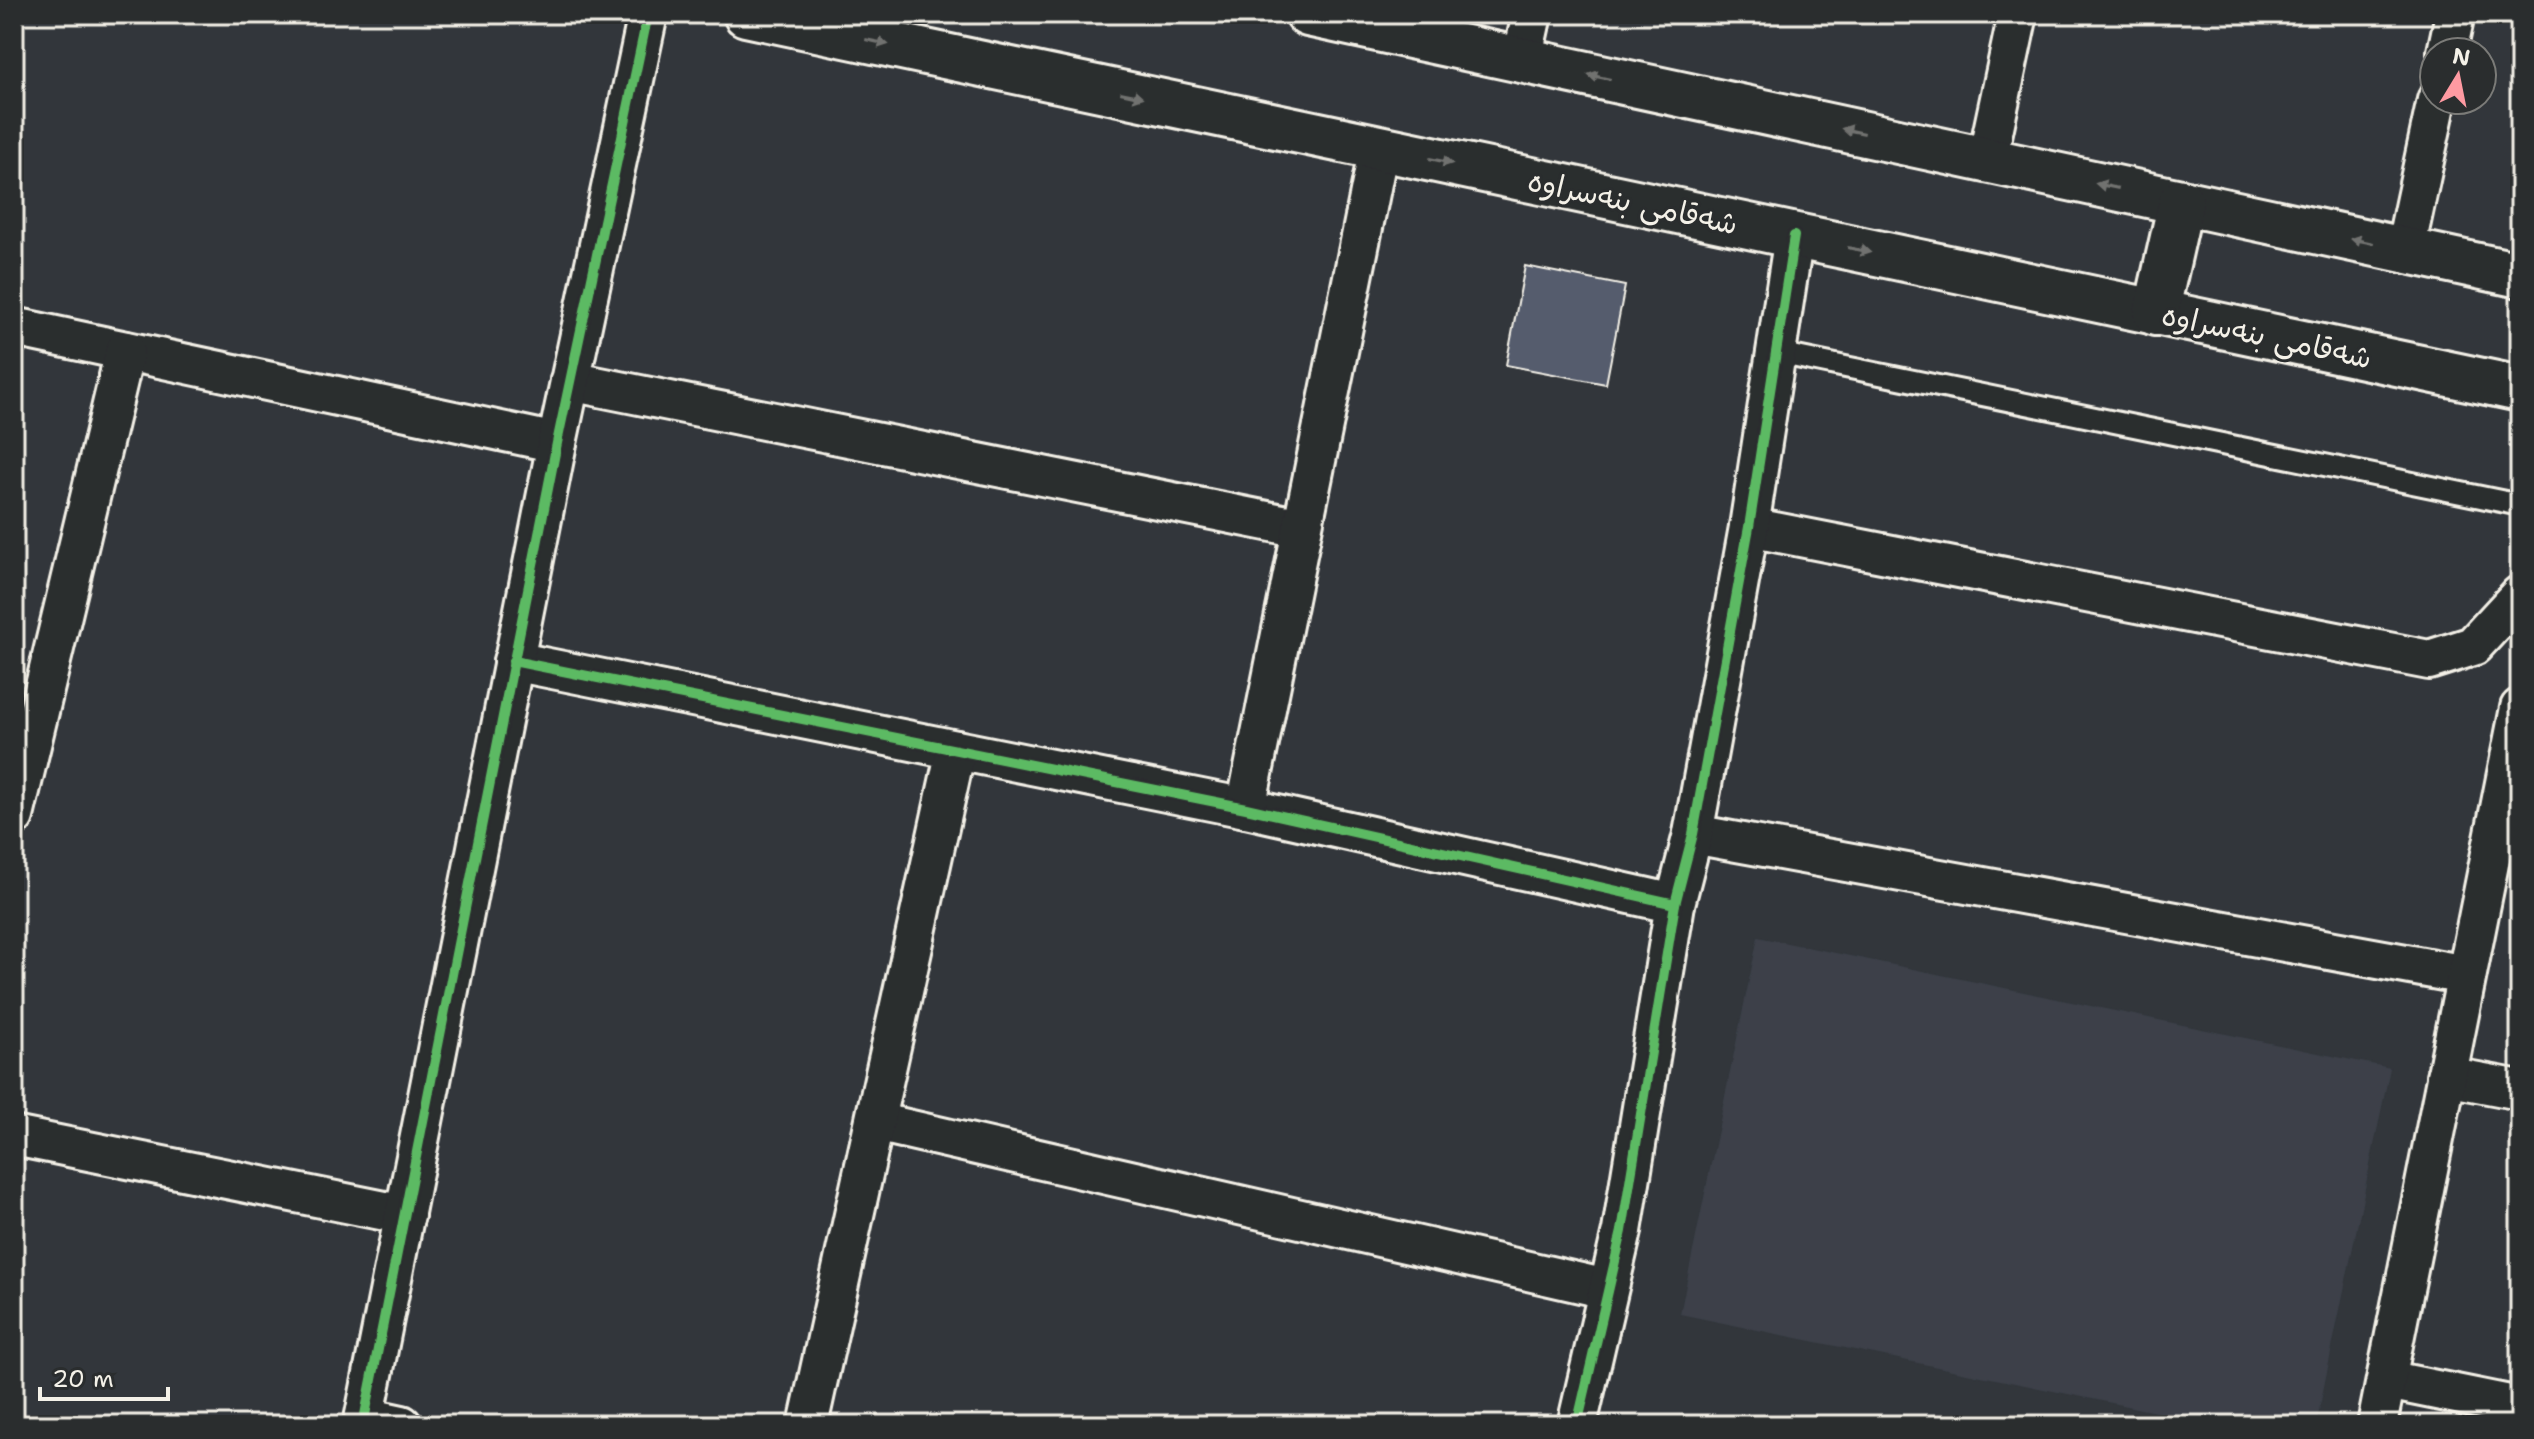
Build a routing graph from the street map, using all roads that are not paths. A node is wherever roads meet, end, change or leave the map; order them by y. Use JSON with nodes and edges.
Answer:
{"nodes":[{"id":1,"x":648,"y":14,"type":"edge"},
{"id":2,"x":746,"y":14,"type":"edge"},
{"id":3,"x":1308,"y":14,"type":"edge"},
{"id":4,"x":1532,"y":14,"type":"edge"},
{"id":5,"x":2018,"y":14,"type":"edge"},
{"id":6,"x":2455,"y":14,"type":"edge"},
{"id":7,"x":2450,"y":36,"type":"edge"},
{"id":8,"x":1522,"y":60,"type":"junction"},
{"id":9,"x":2434,"y":116,"type":"edge"},
{"id":10,"x":1379,"y":148,"type":"junction"},
{"id":11,"x":1987,"y":160,"type":"junction"},
{"id":12,"x":2181,"y":202,"type":"junction"},
{"id":13,"x":1794,"y":236,"type":"junction"},
{"id":14,"x":2405,"y":250,"type":"junction"},
{"id":15,"x":2520,"y":275,"type":"edge"},
{"id":16,"x":2156,"y":313,"type":"junction"},
{"id":17,"x":14,"y":327,"type":"edge"},
{"id":18,"x":125,"y":351,"type":"junction"},
{"id":19,"x":1777,"y":353,"type":"junction"},
{"id":20,"x":570,"y":381,"type":"junction"},
{"id":21,"x":2520,"y":389,"type":"edge"},
{"id":22,"x":557,"y":443,"type":"junction"},
{"id":23,"x":2520,"y":505,"type":"edge"},
{"id":24,"x":1749,"y":527,"type":"junction"},
{"id":25,"x":1302,"y":528,"type":"junction"},
{"id":26,"x":2520,"y":595,"type":"edge"},
{"id":27,"x":513,"y":661,"type":"junction"},
{"id":28,"x":2520,"y":708,"type":"edge"},
{"id":29,"x":956,"y":750,"type":"junction"},
{"id":30,"x":1246,"y":808,"type":"junction"},
{"id":31,"x":14,"y":816,"type":"edge"},
{"id":32,"x":1693,"y":834,"type":"junction"},
{"id":33,"x":1675,"y":904,"type":"junction"},
{"id":34,"x":2466,"y":975,"type":"junction"},
{"id":35,"x":2446,"y":1076,"type":"junction"},
{"id":36,"x":2520,"y":1090,"type":"edge"},
{"id":37,"x":876,"y":1122,"type":"junction"},
{"id":38,"x":14,"y":1136,"type":"edge"},
{"id":39,"x":405,"y":1215,"type":"junction"},
{"id":40,"x":1607,"y":1289,"type":"junction"},
{"id":41,"x":2387,"y":1380,"type":"junction"},
{"id":42,"x":2520,"y":1407,"type":"edge"},
{"id":43,"x":364,"y":1421,"type":"edge"},
{"id":44,"x":402,"y":1425,"type":"edge"},
{"id":45,"x":808,"y":1425,"type":"edge"},
{"id":46,"x":1577,"y":1425,"type":"edge"},
{"id":47,"x":2377,"y":1425,"type":"edge"}],
"edges":[{"from":1,"to":20,"type":"street"},
{"from":2,"to":10,"type":"main road","name":"شەقامی بنەسراوە","one_way":true},
{"from":3,"to":8,"type":"main road"},
{"from":4,"to":8,"type":"street"},
{"from":5,"to":11,"type":"street"},
{"from":6,"to":7,"type":"street"},
{"from":11,"to":8,"type":"main road","one_way":true},
{"from":9,"to":14,"type":"street"},
{"from":10,"to":13,"type":"main road","name":"شەقامی بنەسراوە","one_way":true},
{"from":10,"to":25,"type":"street"},
{"from":12,"to":11,"type":"main road","one_way":true},
{"from":14,"to":12,"type":"main road","one_way":true},
{"from":12,"to":16,"type":"main road"},
{"from":13,"to":16,"type":"main road","name":"شەقامی بنەسراوە","one_way":true},
{"from":13,"to":19,"type":"street"},
{"from":14,"to":15,"type":"main road"},
{"from":16,"to":21,"type":"main road","name":"شەقامی بنەسراوە"},
{"from":17,"to":18,"type":"street"},
{"from":18,"to":22,"type":"street"},
{"from":18,"to":31,"type":"street"},
{"from":19,"to":23,"type":"lane"},
{"from":19,"to":24,"type":"street"},
{"from":20,"to":22,"type":"street"},
{"from":20,"to":25,"type":"street"},
{"from":22,"to":27,"type":"street"},
{"from":24,"to":26,"type":"street"},
{"from":24,"to":32,"type":"street"},
{"from":25,"to":30,"type":"street"},
{"from":27,"to":29,"type":"street"},
{"from":27,"to":39,"type":"street"},
{"from":28,"to":34,"type":"street"},
{"from":29,"to":30,"type":"street"},
{"from":29,"to":37,"type":"street"},
{"from":30,"to":33,"type":"street"},
{"from":32,"to":33,"type":"street"},
{"from":32,"to":34,"type":"street"},
{"from":33,"to":40,"type":"street"},
{"from":34,"to":35,"type":"street"},
{"from":35,"to":36,"type":"street"},
{"from":35,"to":41,"type":"street"},
{"from":37,"to":40,"type":"street"},
{"from":37,"to":45,"type":"street"},
{"from":38,"to":39,"type":"street"},
{"from":39,"to":43,"type":"street"},
{"from":40,"to":46,"type":"street"},
{"from":41,"to":42,"type":"street"},
{"from":41,"to":47,"type":"street"},
{"from":43,"to":44,"type":"street"}]}
